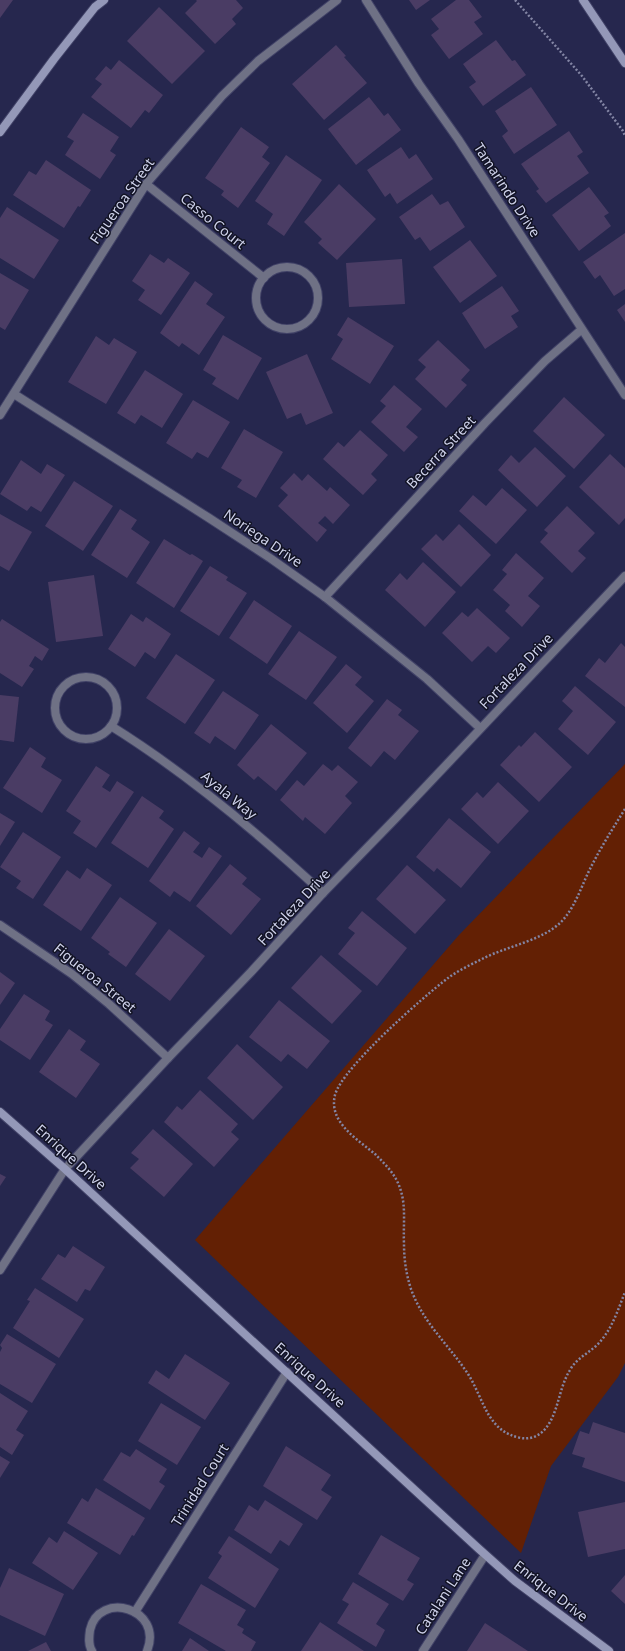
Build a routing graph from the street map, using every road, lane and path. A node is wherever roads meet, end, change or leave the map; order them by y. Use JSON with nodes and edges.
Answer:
{"nodes":[{"id":1,"x":104,"y":0,"type":"edge"},
{"id":2,"x":337,"y":0,"type":"edge"},
{"id":3,"x":366,"y":0,"type":"edge"},
{"id":4,"x":515,"y":0,"type":"edge"},
{"id":5,"x":583,"y":0,"type":"edge"},
{"id":6,"x":625,"y":63,"type":"edge"},
{"id":7,"x":0,"y":132,"type":"edge"},
{"id":8,"x":625,"y":136,"type":"edge"},
{"id":9,"x":146,"y":184,"type":"junction"},
{"id":10,"x":264,"y":278,"type":"junction"},
{"id":11,"x":581,"y":330,"type":"junction"},
{"id":12,"x":14,"y":394,"type":"junction"},
{"id":13,"x":625,"y":395,"type":"edge"},
{"id":14,"x":0,"y":415,"type":"edge"},
{"id":15,"x":625,"y":576,"type":"edge"},
{"id":16,"x":325,"y":597,"type":"junction"},
{"id":17,"x":112,"y":726,"type":"junction"},
{"id":18,"x":480,"y":728,"type":"junction"},
{"id":19,"x":625,"y":809,"type":"edge"},
{"id":20,"x":323,"y":893,"type":"junction"},
{"id":21,"x":0,"y":924,"type":"edge"},
{"id":22,"x":168,"y":1058,"type":"junction"},
{"id":23,"x":0,"y":1112,"type":"edge"},
{"id":24,"x":65,"y":1169,"type":"junction"},
{"id":25,"x":0,"y":1270,"type":"edge"},
{"id":26,"x":625,"y":1292,"type":"edge"},
{"id":27,"x":287,"y":1372,"type":"junction"},
{"id":28,"x":485,"y":1555,"type":"junction"},
{"id":29,"x":135,"y":1612,"type":"junction"},
{"id":30,"x":92,"y":1651,"type":"edge"},
{"id":31,"x":147,"y":1651,"type":"edge"},
{"id":32,"x":423,"y":1651,"type":"edge"},
{"id":33,"x":609,"y":1651,"type":"edge"}],
"edges":[{"from":1,"to":7,"type":"street"},
{"from":2,"to":9,"type":"street","name":"Figueroa Street"},
{"from":3,"to":11,"type":"street","name":"Tamarindo Drive"},
{"from":4,"to":8,"type":"path"},
{"from":5,"to":6,"type":"street"},
{"from":9,"to":10,"type":"street","name":"Casso Court"},
{"from":9,"to":12,"type":"street","name":"Figueroa Street"},
{"from":10,"to":10,"type":"street"},
{"from":11,"to":13,"type":"street","name":"Tamarindo Drive"},
{"from":11,"to":16,"type":"street","name":"Becerra Street"},
{"from":12,"to":14,"type":"street","name":"Figueroa Street"},
{"from":12,"to":16,"type":"street","name":"Noriega Drive"},
{"from":15,"to":18,"type":"street","name":"Fortaleza Drive"},
{"from":16,"to":18,"type":"street","name":"Noriega Drive"},
{"from":17,"to":17,"type":"street"},
{"from":17,"to":20,"type":"street","name":"Ayala Way"},
{"from":18,"to":20,"type":"street","name":"Fortaleza Drive"},
{"from":19,"to":26,"type":"path"},
{"from":20,"to":22,"type":"street","name":"Fortaleza Drive"},
{"from":21,"to":22,"type":"street","name":"Figueroa Street"},
{"from":22,"to":24,"type":"street","name":"Fortaleza Drive"},
{"from":23,"to":24,"type":"street","name":"Enrique Drive"},
{"from":24,"to":25,"type":"street","name":"Fortaleza Drive"},
{"from":24,"to":27,"type":"street","name":"Enrique Drive"},
{"from":27,"to":28,"type":"street","name":"Enrique Drive"},
{"from":27,"to":29,"type":"street","name":"Trinidad Court"},
{"from":28,"to":32,"type":"street","name":"Catalani Lane"},
{"from":28,"to":33,"type":"street","name":"Enrique Drive"},
{"from":29,"to":30,"type":"street"},
{"from":29,"to":31,"type":"street"}]}
